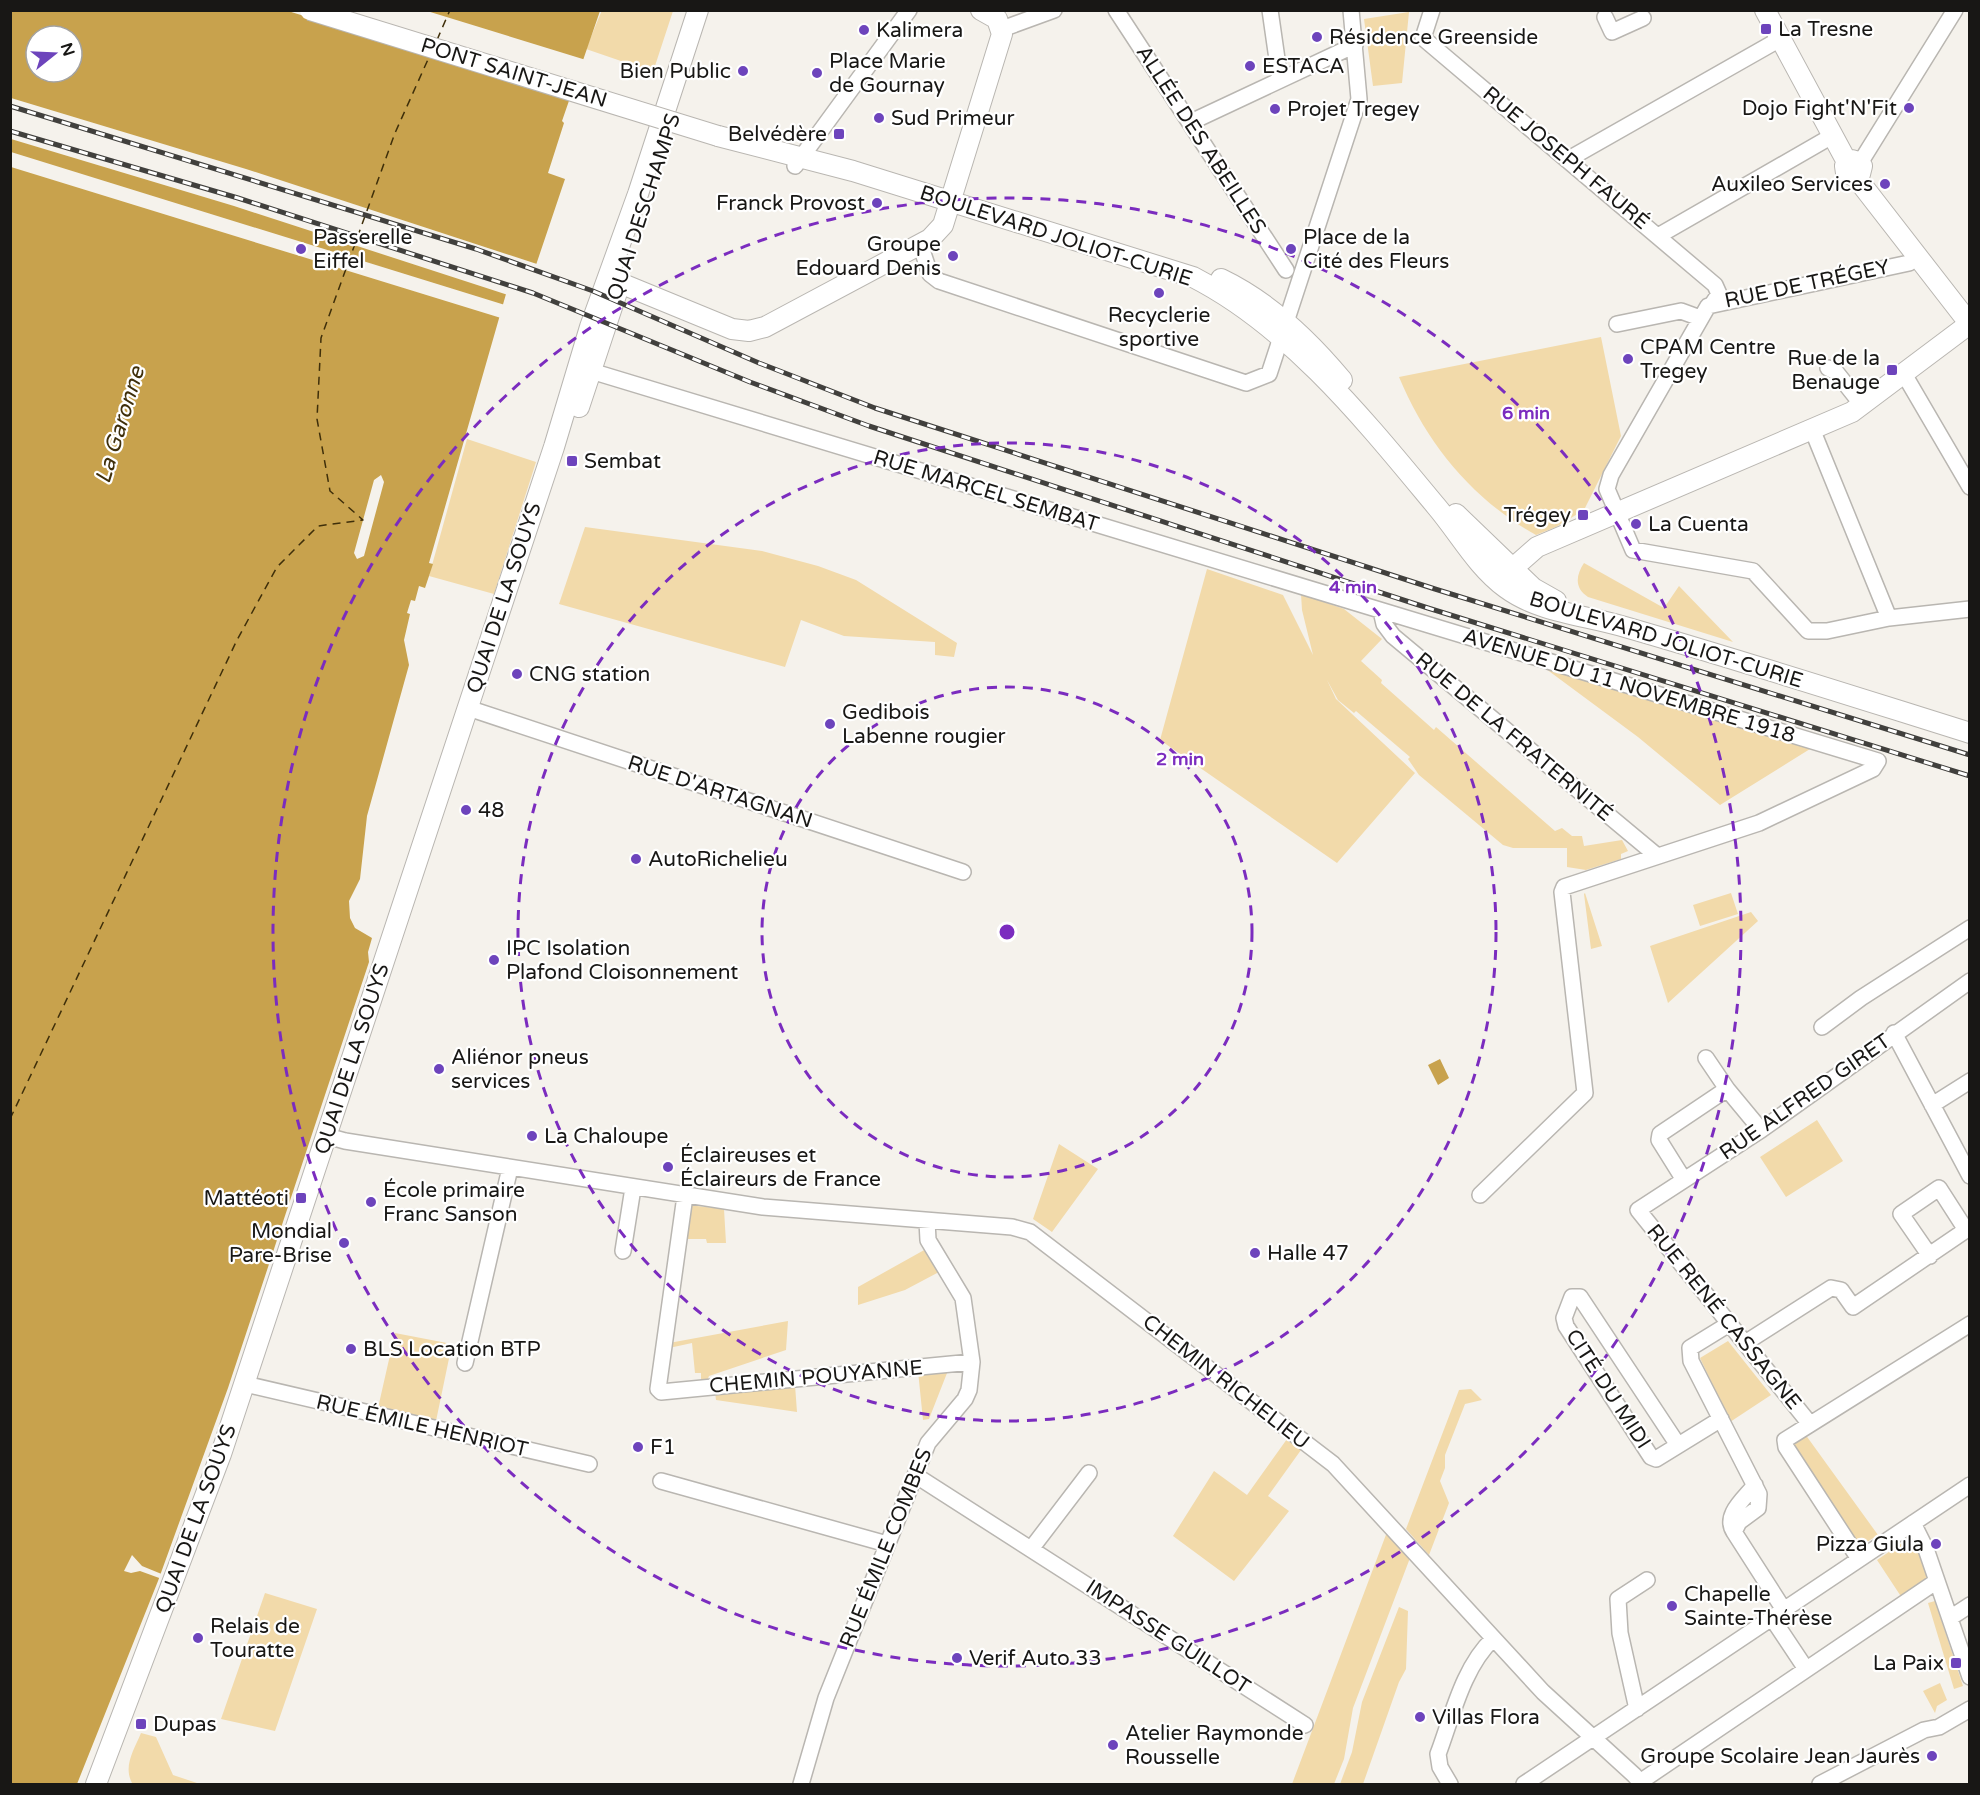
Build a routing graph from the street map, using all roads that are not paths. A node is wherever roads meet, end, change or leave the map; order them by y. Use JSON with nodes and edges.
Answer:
{"nodes":[{"id":1,"x":309,"y":10,"type":"edge"},
{"id":2,"x":341,"y":10,"type":"edge"},
{"id":3,"x":698,"y":10,"type":"edge"},
{"id":4,"x":710,"y":10,"type":"edge"},
{"id":5,"x":909,"y":10,"type":"edge"},
{"id":6,"x":981,"y":10,"type":"edge"},
{"id":7,"x":1054,"y":10,"type":"edge"},
{"id":8,"x":1116,"y":10,"type":"edge"},
{"id":9,"x":1270,"y":10,"type":"edge"},
{"id":10,"x":1350,"y":10,"type":"edge"},
{"id":11,"x":1432,"y":10,"type":"edge"},
{"id":12,"x":1765,"y":10,"type":"edge"},
{"id":13,"x":1955,"y":10,"type":"edge"},
{"id":14,"x":1605,"y":17,"type":"dead end"},
{"id":15,"x":1643,"y":18,"type":"dead end"},
{"id":16,"x":1002,"y":29,"type":"junction"},
{"id":17,"x":1780,"y":39,"type":"junction"},
{"id":18,"x":1354,"y":45,"type":"junction"},
{"id":19,"x":1280,"y":80,"type":"junction"},
{"id":20,"x":1191,"y":122,"type":"junction"},
{"id":21,"x":719,"y":131,"type":"junction"},
{"id":22,"x":1832,"y":136,"type":"junction"},
{"id":23,"x":805,"y":152,"type":"junction"},
{"id":24,"x":1567,"y":160,"type":"junction"},
{"id":25,"x":1854,"y":167,"type":"junction"},
{"id":26,"x":951,"y":197,"type":"junction"},
{"id":27,"x":1658,"y":236,"type":"junction"},
{"id":28,"x":920,"y":244,"type":"junction"},
{"id":29,"x":1917,"y":256,"type":"junction"},
{"id":30,"x":1287,"y":270,"type":"dead end"},
{"id":31,"x":618,"y":274,"type":"junction"},
{"id":32,"x":1713,"y":303,"type":"junction"},
{"id":33,"x":1966,"y":314,"type":"edge"},
{"id":34,"x":1700,"y":318,"type":"junction"},
{"id":35,"x":1617,"y":324,"type":"dead end"},
{"id":36,"x":590,"y":327,"type":"joint"},
{"id":37,"x":1283,"y":330,"type":"junction"},
{"id":38,"x":1828,"y":368,"type":"dead end"},
{"id":39,"x":583,"y":373,"type":"junction"},
{"id":40,"x":1904,"y":374,"type":"junction"},
{"id":41,"x":1863,"y":406,"type":"junction"},
{"id":42,"x":1812,"y":429,"type":"junction"},
{"id":43,"x":1970,"y":487,"type":"edge"},
{"id":44,"x":1442,"y":513,"type":"junction"},
{"id":45,"x":1617,"y":514,"type":"junction"},
{"id":46,"x":1512,"y":569,"type":"junction"},
{"id":47,"x":1970,"y":609,"type":"edge"},
{"id":48,"x":1381,"y":611,"type":"junction"},
{"id":49,"x":1889,"y":618,"type":"junction"},
{"id":50,"x":473,"y":710,"type":"junction"},
{"id":51,"x":1970,"y":724,"type":"edge"},
{"id":52,"x":1970,"y":733,"type":"edge"},
{"id":53,"x":1656,"y":855,"type":"junction"},
{"id":54,"x":963,"y":872,"type":"dead end"},
{"id":55,"x":1970,"y":928,"type":"edge"},
{"id":56,"x":1970,"y":981,"type":"edge"},
{"id":57,"x":1822,"y":1027,"type":"dead end"},
{"id":58,"x":1894,"y":1033,"type":"junction"},
{"id":59,"x":1706,"y":1058,"type":"dead end"},
{"id":60,"x":1970,"y":1081,"type":"edge"},
{"id":61,"x":1727,"y":1089,"type":"junction"},
{"id":62,"x":1932,"y":1105,"type":"junction"},
{"id":63,"x":1761,"y":1130,"type":"junction"},
{"id":64,"x":332,"y":1138,"type":"junction"},
{"id":65,"x":510,"y":1168,"type":"junction"},
{"id":66,"x":1970,"y":1176,"type":"edge"},
{"id":67,"x":1684,"y":1180,"type":"junction"},
{"id":68,"x":633,"y":1188,"type":"junction"},
{"id":69,"x":1480,"y":1195,"type":"dead end"},
{"id":70,"x":685,"y":1196,"type":"junction"},
{"id":71,"x":1638,"y":1210,"type":"joint"},
{"id":72,"x":927,"y":1221,"type":"junction"},
{"id":73,"x":622,"y":1251,"type":"dead end"},
{"id":74,"x":1929,"y":1256,"type":"junction"},
{"id":75,"x":1729,"y":1324,"type":"junction"},
{"id":76,"x":1970,"y":1324,"type":"edge"},
{"id":77,"x":1745,"y":1343,"type":"junction"},
{"id":78,"x":972,"y":1362,"type":"junction"},
{"id":79,"x":465,"y":1363,"type":"dead end"},
{"id":80,"x":250,"y":1385,"type":"junction"},
{"id":81,"x":1721,"y":1419,"type":"junction"},
{"id":82,"x":1810,"y":1424,"type":"junction"},
{"id":83,"x":1678,"y":1445,"type":"junction"},
{"id":84,"x":589,"y":1464,"type":"dead end"},
{"id":85,"x":1089,"y":1473,"type":"dead end"},
{"id":86,"x":915,"y":1475,"type":"junction"},
{"id":87,"x":661,"y":1481,"type":"dead end"},
{"id":88,"x":1970,"y":1485,"type":"edge"},
{"id":89,"x":1914,"y":1522,"type":"junction"},
{"id":90,"x":887,"y":1544,"type":"junction"},
{"id":91,"x":1031,"y":1548,"type":"junction"},
{"id":92,"x":1859,"y":1559,"type":"junction"},
{"id":93,"x":1647,"y":1580,"type":"dead end"},
{"id":94,"x":1937,"y":1581,"type":"junction"},
{"id":95,"x":1970,"y":1605,"type":"edge"},
{"id":96,"x":1778,"y":1614,"type":"junction"},
{"id":97,"x":1950,"y":1618,"type":"junction"},
{"id":98,"x":1493,"y":1640,"type":"junction"},
{"id":99,"x":1806,"y":1670,"type":"junction"},
{"id":100,"x":1970,"y":1677,"type":"edge"},
{"id":101,"x":1970,"y":1709,"type":"edge"},
{"id":102,"x":1637,"y":1710,"type":"junction"},
{"id":103,"x":1305,"y":1725,"type":"dead end"},
{"id":104,"x":1595,"y":1739,"type":"junction"},
{"id":105,"x":1641,"y":1783,"type":"edge"},
{"id":106,"x":102,"y":1784,"type":"edge"},
{"id":107,"x":801,"y":1785,"type":"edge"},
{"id":108,"x":1450,"y":1785,"type":"edge"},
{"id":109,"x":1524,"y":1785,"type":"edge"},
{"id":110,"x":1820,"y":1785,"type":"edge"}],
"edges":[{"from":1,"to":21,"type":"main road","name":"PONT SAINT-JEAN","bridge":true},
{"from":2,"to":21,"type":"main road","name":"PONT SAINT-JEAN"},
{"from":3,"to":31,"type":"main road","name":"QUAI DESCHAMPS"},
{"from":4,"to":31,"type":"main road","name":"QUAI DESCHAMPS"},
{"from":5,"to":23,"type":"street"},
{"from":6,"to":16,"type":"main road"},
{"from":7,"to":16,"type":"street"},
{"from":8,"to":20,"type":"street","name":"ALLÉE DES ABEILLES"},
{"from":9,"to":19,"type":"street"},
{"from":10,"to":18,"type":"street"},
{"from":11,"to":24,"type":"street","name":"RUE JOSEPH FAURÉ"},
{"from":12,"to":17,"type":"main road"},
{"from":13,"to":25,"type":"street"},
{"from":14,"to":15,"type":"street"},
{"from":16,"to":26,"type":"main road"},
{"from":17,"to":22,"type":"main road"},
{"from":17,"to":24,"type":"street"},
{"from":18,"to":19,"type":"street"},
{"from":18,"to":37,"type":"street"},
{"from":19,"to":20,"type":"street"},
{"from":20,"to":30,"type":"street","name":"ALLÉE DES ABEILLES"},
{"from":21,"to":23,"type":"main road","name":"BOULEVARD JOLIOT-CURIE"},
{"from":22,"to":25,"type":"main road"},
{"from":22,"to":27,"type":"street"},
{"from":23,"to":26,"type":"main road","name":"BOULEVARD JOLIOT-CURIE"},
{"from":24,"to":27,"type":"street","name":"RUE JOSEPH FAURÉ"},
{"from":25,"to":29,"type":"main road"},
{"from":26,"to":28,"type":"main road"},
{"from":26,"to":37,"type":"main road","name":"BOULEVARD JOLIOT-CURIE"},
{"from":27,"to":32,"type":"street","name":"RUE JOSEPH FAURÉ"},
{"from":28,"to":31,"type":"main road"},
{"from":28,"to":37,"type":"street"},
{"from":29,"to":32,"type":"street","name":"RUE DE TRÉGEY"},
{"from":29,"to":33,"type":"main road"},
{"from":31,"to":36,"type":"main road","name":"QUAI DESCHAMPS"},
{"from":31,"to":39,"type":"main road","name":"QUAI DESCHAMPS"},
{"from":32,"to":34,"type":"street","name":"RUE DE TRÉGEY"},
{"from":33,"to":40,"type":"main road"},
{"from":34,"to":35,"type":"street","name":"RUE DE TRÉGEY"},
{"from":34,"to":45,"type":"street","name":"RUE DE TRÉGEY"},
{"from":36,"to":39,"type":"main road","name":"QUAI DE LA SOUYS"},
{"from":37,"to":44,"type":"main road","name":"BOULEVARD JOLIOT-CURIE"},
{"from":37,"to":46,"type":"main road","name":"BOULEVARD JOLIOT-CURIE"},
{"from":38,"to":41,"type":"street"},
{"from":39,"to":48,"type":"street","name":"RUE MARCEL SEMBAT"},
{"from":39,"to":50,"type":"main road","name":"QUAI DE LA SOUYS"},
{"from":40,"to":41,"type":"main road"},
{"from":40,"to":43,"type":"street"},
{"from":41,"to":42,"type":"main road"},
{"from":42,"to":45,"type":"main road"},
{"from":42,"to":49,"type":"street"},
{"from":44,"to":46,"type":"main road"},
{"from":44,"to":52,"type":"main road","name":"BOULEVARD JOLIOT-CURIE"},
{"from":45,"to":46,"type":"main road"},
{"from":45,"to":49,"type":"street","name":"RUE DE TRÉGEY"},
{"from":46,"to":51,"type":"main road","name":"BOULEVARD JOLIOT-CURIE"},
{"from":47,"to":49,"type":"street"},
{"from":48,"to":53,"type":"street","name":"RUE DE LA FRATERNITÉ"},
{"from":48,"to":53,"type":"street","name":"AVENUE DU 11 NOVEMBRE 1918"},
{"from":50,"to":54,"type":"street","name":"RUE D'ARTAGNAN"},
{"from":50,"to":64,"type":"main road","name":"QUAI DE LA SOUYS"},
{"from":53,"to":69,"type":"street"},
{"from":55,"to":57,"type":"street"},
{"from":56,"to":58,"type":"street","name":"RUE ALFRED GIRET"},
{"from":58,"to":62,"type":"street"},
{"from":58,"to":63,"type":"street","name":"RUE ALFRED GIRET"},
{"from":59,"to":61,"type":"street"},
{"from":60,"to":62,"type":"street"},
{"from":61,"to":63,"type":"street"},
{"from":61,"to":67,"type":"street"},
{"from":62,"to":66,"type":"street"},
{"from":63,"to":67,"type":"street","name":"RUE ALFRED GIRET"},
{"from":64,"to":65,"type":"street","name":"CHEMIN RICHELIEU"},
{"from":64,"to":80,"type":"main road","name":"QUAI DE LA SOUYS"},
{"from":65,"to":68,"type":"street","name":"CHEMIN RICHELIEU"},
{"from":65,"to":79,"type":"street"},
{"from":67,"to":71,"type":"street","name":"RUE ALFRED GIRET"},
{"from":68,"to":70,"type":"street","name":"CHEMIN RICHELIEU"},
{"from":68,"to":73,"type":"street"},
{"from":70,"to":72,"type":"street","name":"CHEMIN RICHELIEU"},
{"from":70,"to":78,"type":"street","name":"CHEMIN POUYANNE"},
{"from":71,"to":75,"type":"street","name":"RUE RENÉ CASSAGNE"},
{"from":72,"to":78,"type":"street","name":"RUE ÉMILE COMBES"},
{"from":72,"to":98,"type":"street","name":"CHEMIN RICHELIEU"},
{"from":74,"to":74,"type":"street"},
{"from":74,"to":77,"type":"street"},
{"from":75,"to":77,"type":"street","name":"RUE RENÉ CASSAGNE"},
{"from":75,"to":81,"type":"street"},
{"from":76,"to":82,"type":"street"},
{"from":77,"to":82,"type":"street","name":"RUE RENÉ CASSAGNE"},
{"from":78,"to":86,"type":"street","name":"RUE ÉMILE COMBES"},
{"from":80,"to":84,"type":"street","name":"RUE ÉMILE HENRIOT"},
{"from":80,"to":106,"type":"main road","name":"QUAI DE LA SOUYS"},
{"from":81,"to":83,"type":"street","name":"CITÉ DU MIDI"},
{"from":81,"to":96,"type":"street"},
{"from":82,"to":92,"type":"street"},
{"from":83,"to":83,"type":"street","name":"CITÉ DU MIDI"},
{"from":85,"to":91,"type":"street"},
{"from":86,"to":90,"type":"street","name":"RUE ÉMILE COMBES"},
{"from":86,"to":91,"type":"street","name":"IMPASSE GUILLOT"},
{"from":87,"to":90,"type":"street"},
{"from":88,"to":89,"type":"street"},
{"from":89,"to":92,"type":"street"},
{"from":89,"to":94,"type":"street"},
{"from":90,"to":107,"type":"street","name":"RUE ÉMILE COMBES"},
{"from":91,"to":103,"type":"street","name":"IMPASSE GUILLOT"},
{"from":92,"to":96,"type":"street"},
{"from":93,"to":102,"type":"street"},
{"from":94,"to":97,"type":"street"},
{"from":94,"to":99,"type":"street"},
{"from":95,"to":97,"type":"street"},
{"from":96,"to":99,"type":"street"},
{"from":96,"to":102,"type":"street"},
{"from":97,"to":100,"type":"street"},
{"from":98,"to":104,"type":"street","name":"CHEMIN RICHELIEU"},
{"from":98,"to":108,"type":"street"},
{"from":99,"to":105,"type":"street"},
{"from":101,"to":110,"type":"street"},
{"from":102,"to":104,"type":"street"},
{"from":104,"to":105,"type":"street","name":"CHEMIN RICHELIEU"},
{"from":104,"to":109,"type":"street"}]}
